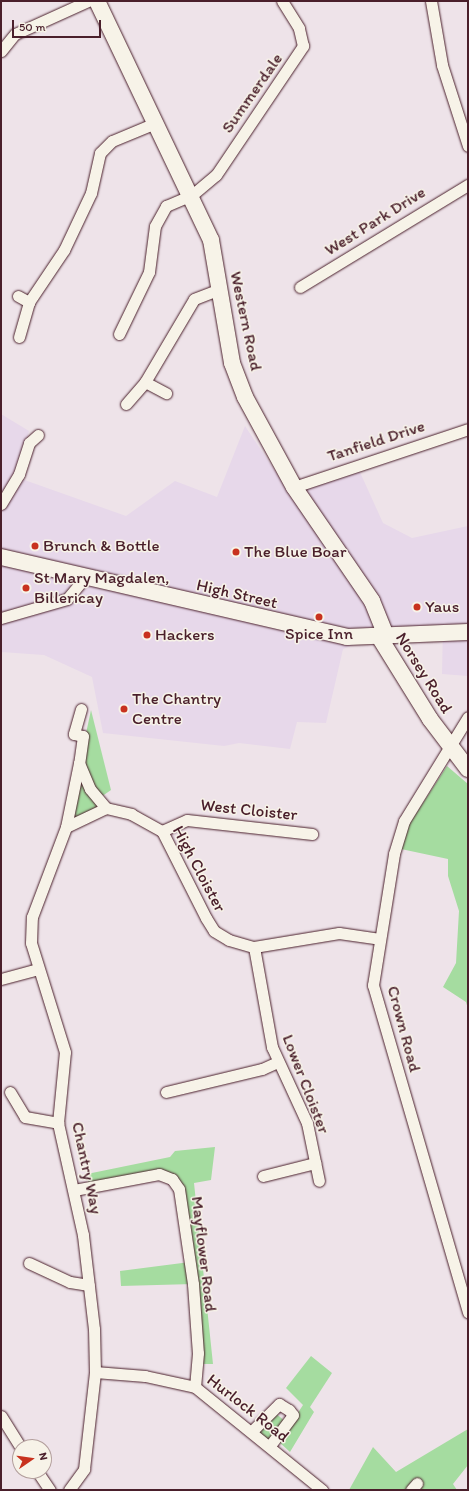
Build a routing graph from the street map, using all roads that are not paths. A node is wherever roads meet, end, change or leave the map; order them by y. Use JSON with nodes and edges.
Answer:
{"nodes":[{"id":1,"x":88,"y":1,"type":"edge"},
{"id":2,"x":97,"y":1,"type":"edge"},
{"id":3,"x":282,"y":1,"type":"edge"},
{"id":4,"x":431,"y":1,"type":"edge"},
{"id":5,"x":1,"y":50,"type":"edge"},
{"id":6,"x":153,"y":124,"type":"junction"},
{"id":7,"x":468,"y":146,"type":"edge"},
{"id":8,"x":468,"y":185,"type":"edge"},
{"id":9,"x":192,"y":195,"type":"junction"},
{"id":10,"x":300,"y":287,"type":"dead end"},
{"id":11,"x":220,"y":289,"type":"junction"},
{"id":12,"x":18,"y":296,"type":"dead end"},
{"id":13,"x":29,"y":302,"type":"junction"},
{"id":14,"x":119,"y":334,"type":"dead end"},
{"id":15,"x":19,"y":337,"type":"dead end"},
{"id":16,"x":145,"y":382,"type":"junction"},
{"id":17,"x":166,"y":393,"type":"dead end"},
{"id":18,"x":126,"y":404,"type":"dead end"},
{"id":19,"x":468,"y":429,"type":"edge"},
{"id":20,"x":38,"y":435,"type":"dead end"},
{"id":21,"x":294,"y":487,"type":"junction"},
{"id":22,"x":1,"y":504,"type":"edge"},
{"id":23,"x":1,"y":557,"type":"edge"},
{"id":24,"x":84,"y":579,"type":"junction"},
{"id":25,"x":1,"y":618,"type":"edge"},
{"id":26,"x":468,"y":632,"type":"edge"},
{"id":27,"x":381,"y":635,"type":"junction"},
{"id":28,"x":81,"y":709,"type":"dead end"},
{"id":29,"x":468,"y":717,"type":"edge"},
{"id":30,"x":451,"y":747,"type":"junction"},
{"id":31,"x":79,"y":763,"type":"junction"},
{"id":32,"x":468,"y":770,"type":"edge"},
{"id":33,"x":106,"y":808,"type":"junction"},
{"id":34,"x":66,"y":827,"type":"junction"},
{"id":35,"x":162,"y":832,"type":"junction"},
{"id":36,"x":312,"y":834,"type":"dead end"},
{"id":37,"x":380,"y":939,"type":"junction"},
{"id":38,"x":254,"y":947,"type":"junction"},
{"id":39,"x":38,"y":969,"type":"junction"},
{"id":40,"x":1,"y":979,"type":"edge"},
{"id":41,"x":278,"y":1062,"type":"junction"},
{"id":42,"x":10,"y":1092,"type":"dead end"},
{"id":43,"x":166,"y":1092,"type":"dead end"},
{"id":44,"x":58,"y":1122,"type":"junction"},
{"id":45,"x":315,"y":1163,"type":"junction"},
{"id":46,"x":262,"y":1176,"type":"dead end"},
{"id":47,"x":319,"y":1181,"type":"dead end"},
{"id":48,"x":74,"y":1190,"type":"junction"},
{"id":49,"x":29,"y":1263,"type":"dead end"},
{"id":50,"x":89,"y":1285,"type":"junction"},
{"id":51,"x":468,"y":1312,"type":"edge"},
{"id":52,"x":95,"y":1372,"type":"junction"},
{"id":53,"x":195,"y":1387,"type":"junction"},
{"id":54,"x":1,"y":1416,"type":"edge"},
{"id":55,"x":253,"y":1430,"type":"junction"},
{"id":56,"x":15,"y":1439,"type":"edge"},
{"id":57,"x":270,"y":1446,"type":"junction"},
{"id":58,"x":42,"y":1479,"type":"edge"},
{"id":59,"x":50,"y":1490,"type":"edge"},
{"id":60,"x":69,"y":1490,"type":"edge"},
{"id":61,"x":322,"y":1490,"type":"edge"}],
"edges":[{"from":1,"to":5,"type":"street"},
{"from":2,"to":6,"type":"street","name":"Western Road"},
{"from":3,"to":9,"type":"street","name":"Summerdale"},
{"from":4,"to":7,"type":"street"},
{"from":6,"to":9,"type":"street","name":"Western Road"},
{"from":6,"to":13,"type":"street"},
{"from":8,"to":10,"type":"street","name":"West Park Drive"},
{"from":9,"to":11,"type":"street","name":"Western Road"},
{"from":9,"to":14,"type":"street","name":"Summerdale"},
{"from":11,"to":16,"type":"street"},
{"from":11,"to":21,"type":"street","name":"Western Road"},
{"from":12,"to":13,"type":"street"},
{"from":13,"to":15,"type":"street"},
{"from":16,"to":17,"type":"street"},
{"from":16,"to":18,"type":"street"},
{"from":19,"to":21,"type":"street","name":"Tanfield Drive"},
{"from":20,"to":22,"type":"street"},
{"from":21,"to":27,"type":"street","name":"Western Road"},
{"from":23,"to":24,"type":"street","name":"High Street"},
{"from":24,"to":25,"type":"street"},
{"from":24,"to":27,"type":"street","name":"High Street"},
{"from":26,"to":27,"type":"street","name":"High Street"},
{"from":27,"to":30,"type":"street","name":"Norsey Road"},
{"from":28,"to":31,"type":"street","name":"Chantry Way"},
{"from":29,"to":30,"type":"street","name":"Crown Road"},
{"from":30,"to":32,"type":"street","name":"Norsey Road"},
{"from":30,"to":37,"type":"street","name":"Crown Road"},
{"from":31,"to":33,"type":"street"},
{"from":31,"to":34,"type":"street","name":"Chantry Way"},
{"from":33,"to":34,"type":"street"},
{"from":33,"to":35,"type":"street","name":"High Cloister"},
{"from":34,"to":39,"type":"street","name":"Chantry Way"},
{"from":35,"to":36,"type":"street","name":"West Cloister"},
{"from":35,"to":38,"type":"street","name":"High Cloister"},
{"from":37,"to":38,"type":"street"},
{"from":37,"to":51,"type":"street","name":"Crown Road"},
{"from":38,"to":41,"type":"street","name":"Lower Cloister"},
{"from":39,"to":40,"type":"street"},
{"from":39,"to":44,"type":"street","name":"Chantry Way"},
{"from":41,"to":43,"type":"street"},
{"from":41,"to":45,"type":"street","name":"Lower Cloister"},
{"from":42,"to":44,"type":"street"},
{"from":44,"to":48,"type":"street","name":"Chantry Way"},
{"from":45,"to":46,"type":"street"},
{"from":45,"to":47,"type":"street","name":"Lower Cloister"},
{"from":48,"to":50,"type":"street","name":"Chantry Way"},
{"from":48,"to":53,"type":"street","name":"Mayflower Road"},
{"from":49,"to":50,"type":"street"},
{"from":50,"to":52,"type":"street","name":"Chantry Way"},
{"from":52,"to":53,"type":"street","name":"Hurlock Road"},
{"from":52,"to":60,"type":"street","name":"Chantry Way"},
{"from":53,"to":55,"type":"street","name":"Hurlock Road"},
{"from":54,"to":56,"type":"street"},
{"from":55,"to":57,"type":"street","name":"Hurlock Road"},
{"from":55,"to":57,"type":"street"},
{"from":57,"to":61,"type":"street","name":"Hurlock Road"},
{"from":58,"to":59,"type":"street"}]}
